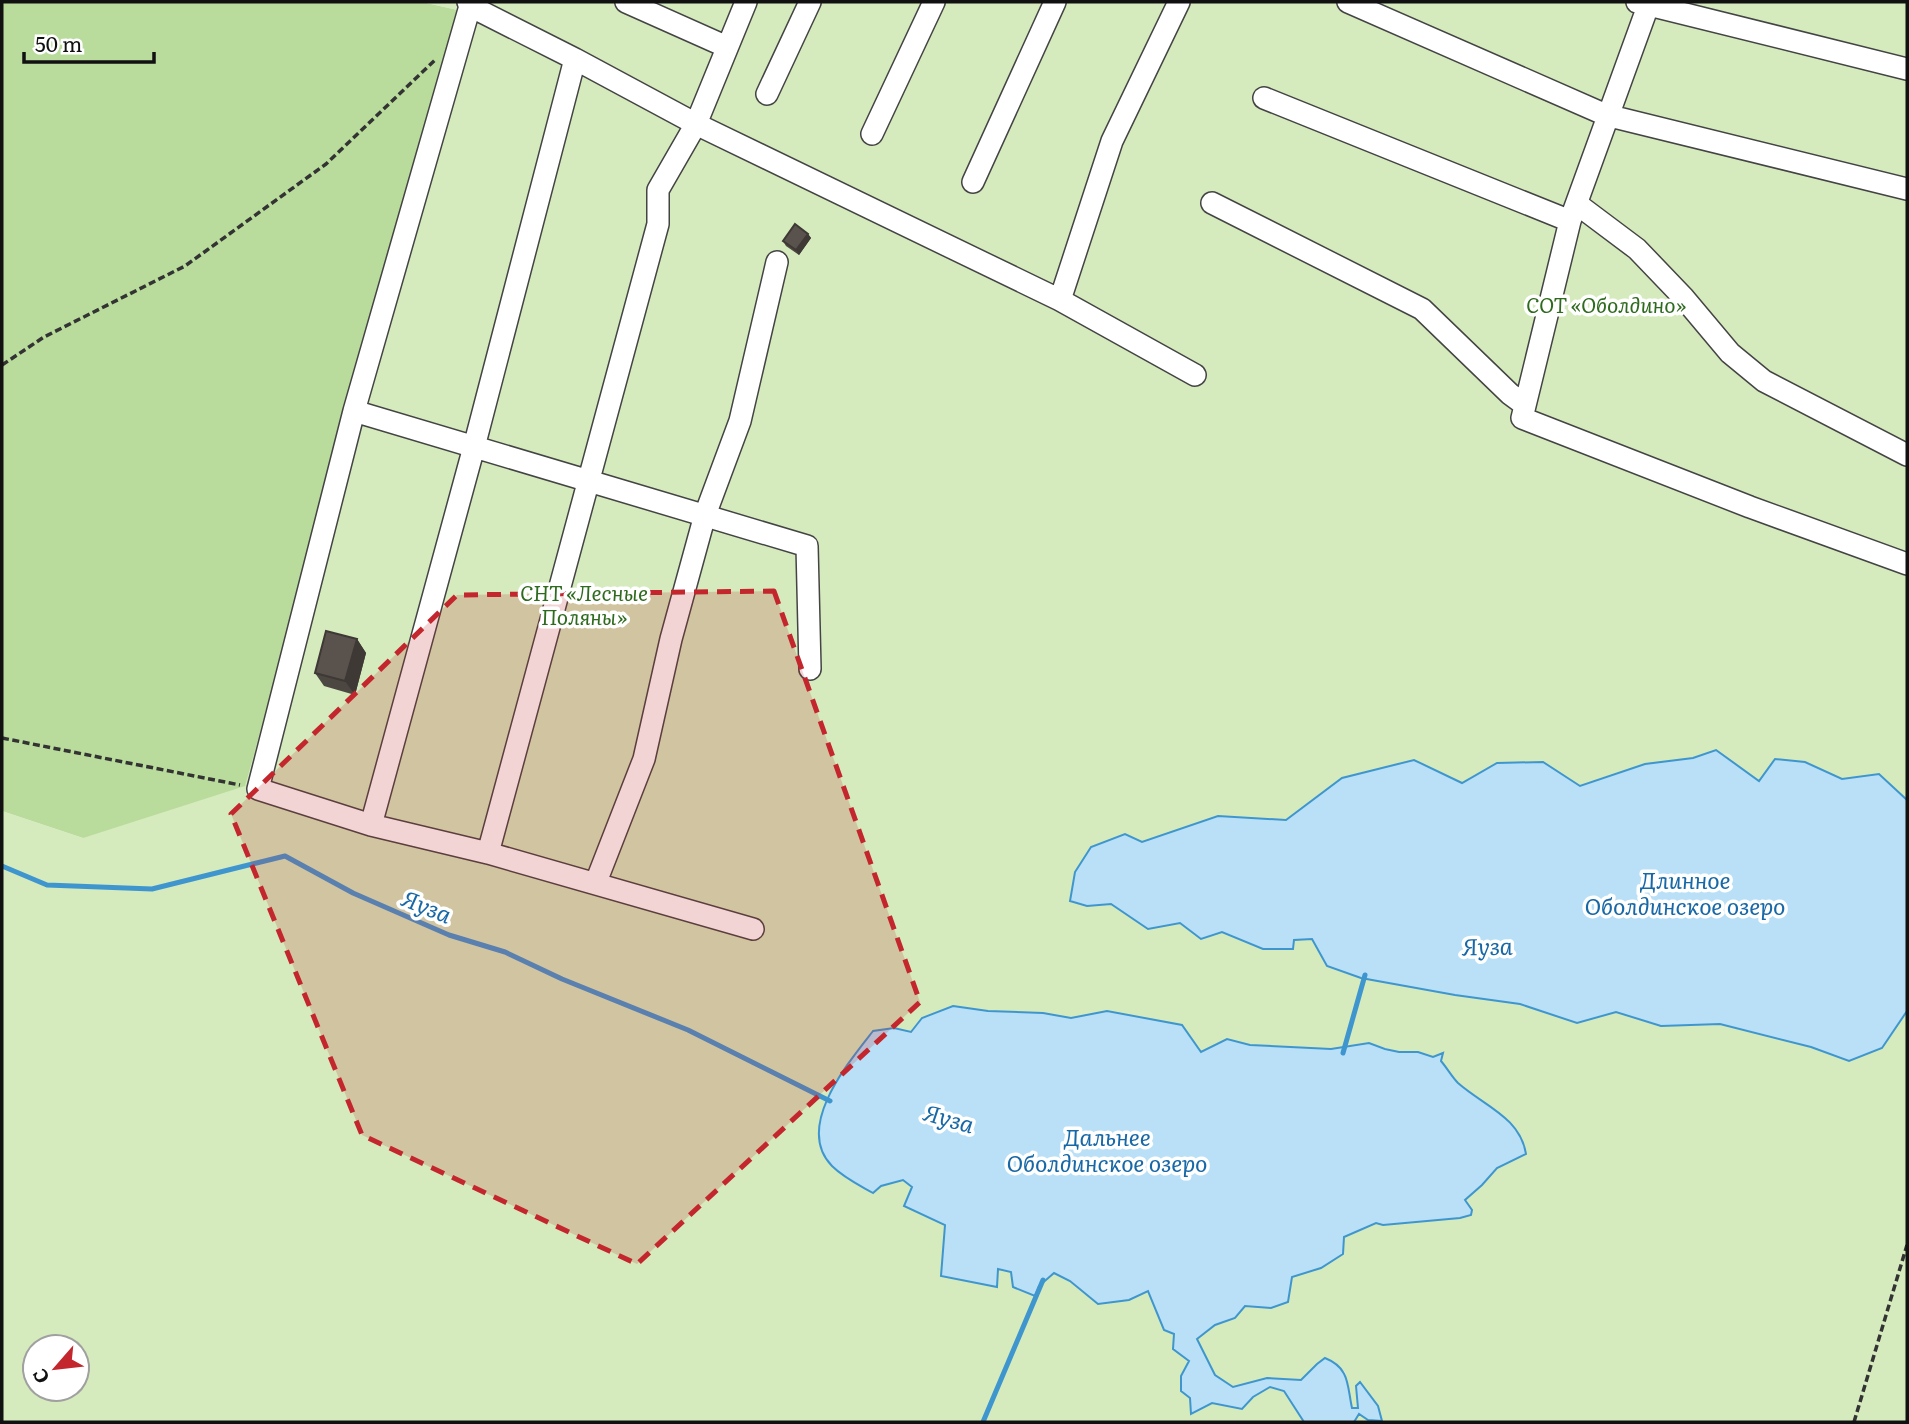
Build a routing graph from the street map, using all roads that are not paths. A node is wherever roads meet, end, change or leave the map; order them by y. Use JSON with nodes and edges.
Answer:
{"nodes":[{"id":1,"x":626,"y":2,"type":"edge"},
{"id":2,"x":746,"y":2,"type":"edge"},
{"id":3,"x":810,"y":2,"type":"edge"},
{"id":4,"x":934,"y":2,"type":"edge"},
{"id":5,"x":1055,"y":2,"type":"edge"},
{"id":6,"x":1178,"y":2,"type":"edge"},
{"id":7,"x":1348,"y":2,"type":"edge"},
{"id":8,"x":469,"y":4,"type":"edge"},
{"id":9,"x":1643,"y":4,"type":"edge"},
{"id":10,"x":727,"y":47,"type":"junction"},
{"id":11,"x":575,"y":59,"type":"junction"},
{"id":12,"x":1907,"y":69,"type":"edge"},
{"id":13,"x":766,"y":94,"type":"dead end"},
{"id":14,"x":1264,"y":98,"type":"dead end"},
{"id":15,"x":1606,"y":115,"type":"junction"},
{"id":16,"x":696,"y":124,"type":"junction"},
{"id":17,"x":872,"y":134,"type":"dead end"},
{"id":18,"x":973,"y":182,"type":"dead end"},
{"id":19,"x":1907,"y":189,"type":"edge"},
{"id":20,"x":1212,"y":203,"type":"dead end"},
{"id":21,"x":1573,"y":213,"type":"junction"},
{"id":22,"x":777,"y":262,"type":"dead end"},
{"id":23,"x":1060,"y":300,"type":"junction"},
{"id":24,"x":1195,"y":375,"type":"dead end"},
{"id":25,"x":1525,"y":405,"type":"junction"},
{"id":26,"x":354,"y":411,"type":"junction"},
{"id":27,"x":474,"y":447,"type":"junction"},
{"id":28,"x":1907,"y":455,"type":"edge"},
{"id":29,"x":590,"y":480,"type":"junction"},
{"id":30,"x":705,"y":515,"type":"junction"},
{"id":31,"x":1907,"y":564,"type":"edge"},
{"id":32,"x":810,"y":669,"type":"dead end"},
{"id":33,"x":370,"y":825,"type":"junction"},
{"id":34,"x":488,"y":853,"type":"junction"},
{"id":35,"x":596,"y":882,"type":"junction"},
{"id":36,"x":752,"y":929,"type":"dead end"}],
"edges":[{"from":1,"to":10,"type":"lane"},
{"from":2,"to":10,"type":"lane"},
{"from":3,"to":13,"type":"lane"},
{"from":4,"to":17,"type":"lane"},
{"from":5,"to":18,"type":"lane"},
{"from":6,"to":23,"type":"lane"},
{"from":7,"to":15,"type":"lane"},
{"from":8,"to":11,"type":"lane"},
{"from":8,"to":26,"type":"lane"},
{"from":9,"to":12,"type":"lane"},
{"from":9,"to":15,"type":"lane"},
{"from":10,"to":16,"type":"lane"},
{"from":11,"to":16,"type":"lane"},
{"from":11,"to":27,"type":"lane"},
{"from":14,"to":21,"type":"lane"},
{"from":15,"to":19,"type":"lane"},
{"from":15,"to":21,"type":"lane"},
{"from":16,"to":23,"type":"lane"},
{"from":16,"to":29,"type":"lane"},
{"from":20,"to":25,"type":"lane"},
{"from":21,"to":25,"type":"lane"},
{"from":21,"to":28,"type":"lane"},
{"from":22,"to":30,"type":"lane"},
{"from":23,"to":24,"type":"lane"},
{"from":25,"to":31,"type":"lane"},
{"from":26,"to":27,"type":"lane"},
{"from":26,"to":33,"type":"lane"},
{"from":27,"to":29,"type":"lane"},
{"from":27,"to":33,"type":"lane"},
{"from":29,"to":30,"type":"lane"},
{"from":29,"to":34,"type":"lane"},
{"from":30,"to":32,"type":"lane"},
{"from":30,"to":35,"type":"lane"},
{"from":33,"to":34,"type":"lane"},
{"from":34,"to":35,"type":"lane"},
{"from":35,"to":36,"type":"lane"}]}
